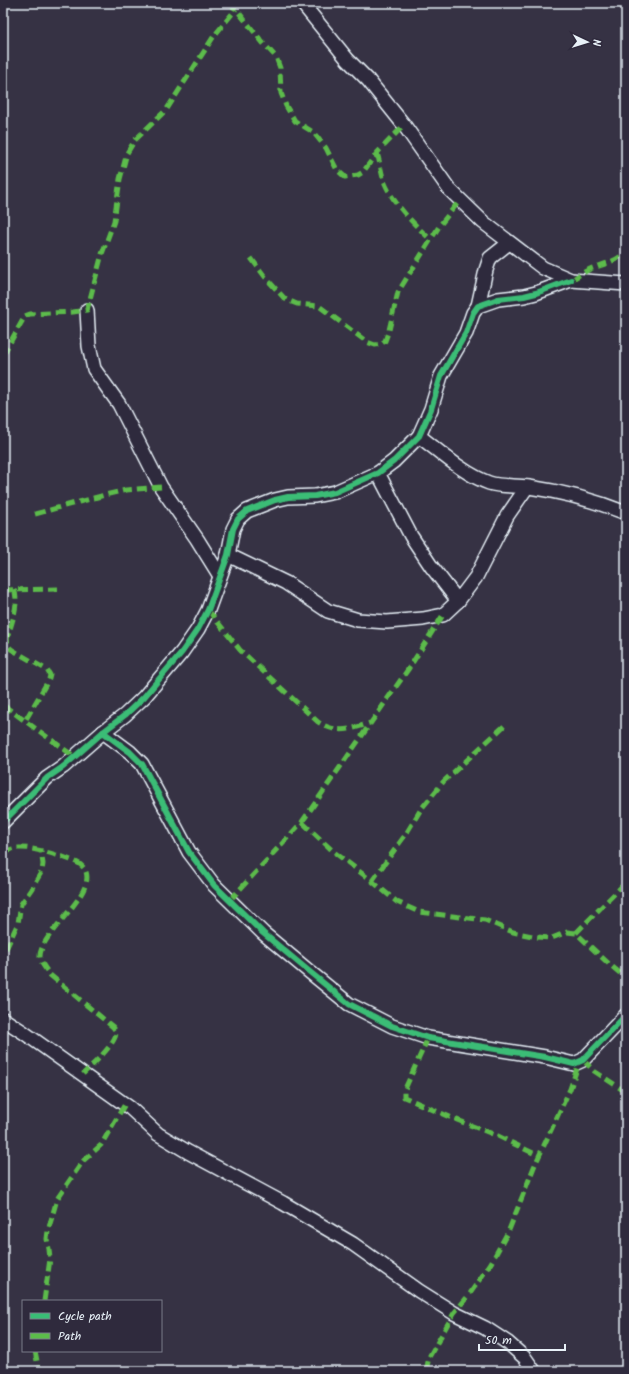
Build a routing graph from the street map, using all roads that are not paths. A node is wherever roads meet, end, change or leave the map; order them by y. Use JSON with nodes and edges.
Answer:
{"nodes":[{"id":1,"x":302,"y":3,"type":"edge"},
{"id":2,"x":509,"y":243,"type":"junction"},
{"id":3,"x":571,"y":280,"type":"junction"},
{"id":4,"x":626,"y":284,"type":"edge"},
{"id":5,"x":478,"y":306,"type":"junction"},
{"id":6,"x":87,"y":310,"type":"dead end"},
{"id":7,"x":419,"y":436,"type":"junction"},
{"id":8,"x":378,"y":473,"type":"junction"},
{"id":9,"x":527,"y":487,"type":"junction"},
{"id":10,"x":626,"y":513,"type":"edge"},
{"id":11,"x":228,"y":555,"type":"junction"},
{"id":12,"x":220,"y":576,"type":"junction"},
{"id":13,"x":458,"y":601,"type":"junction"},
{"id":14,"x":103,"y":732,"type":"junction"},
{"id":15,"x":3,"y":822,"type":"edge"},
{"id":16,"x":626,"y":1015,"type":"edge"},
{"id":17,"x":3,"y":1020,"type":"edge"},
{"id":18,"x":534,"y":1371,"type":"edge"}],
"edges":[{"from":1,"to":2,"type":"street"},
{"from":2,"to":3,"type":"street"},
{"from":2,"to":5,"type":"street"},
{"from":3,"to":4,"type":"street"},
{"from":3,"to":5,"type":"street"},
{"from":5,"to":7,"type":"street"},
{"from":6,"to":12,"type":"street"},
{"from":7,"to":8,"type":"street"},
{"from":7,"to":9,"type":"street"},
{"from":8,"to":11,"type":"street"},
{"from":8,"to":13,"type":"street"},
{"from":9,"to":10,"type":"street"},
{"from":9,"to":13,"type":"street"},
{"from":11,"to":12,"type":"street"},
{"from":11,"to":13,"type":"street"},
{"from":12,"to":14,"type":"street"},
{"from":14,"to":15,"type":"street"},
{"from":14,"to":16,"type":"street"},
{"from":17,"to":18,"type":"street"}]}
